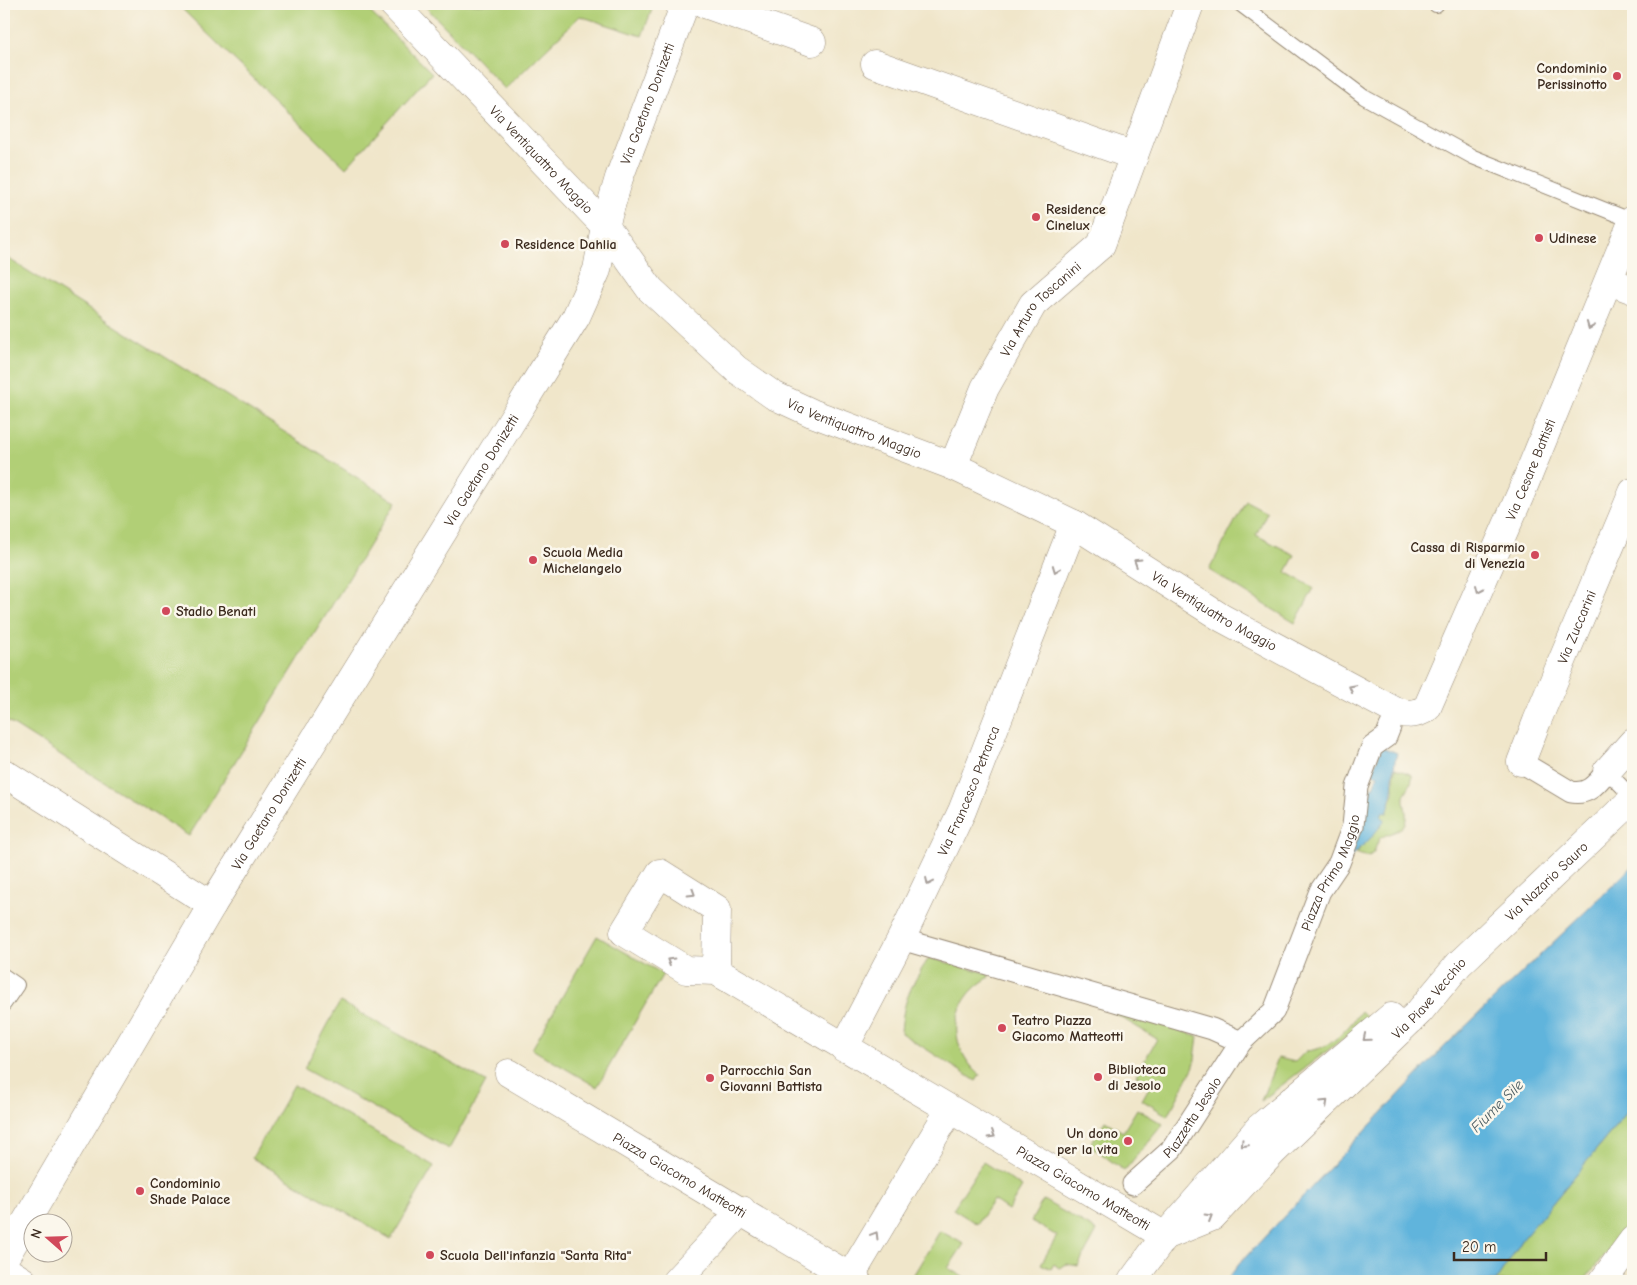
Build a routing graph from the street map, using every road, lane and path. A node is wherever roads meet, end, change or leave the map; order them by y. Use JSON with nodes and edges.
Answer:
{"nodes":[{"id":1,"x":393,"y":4,"type":"edge"},
{"id":2,"x":684,"y":4,"type":"edge"},
{"id":3,"x":705,"y":4,"type":"edge"},
{"id":4,"x":1190,"y":4,"type":"edge"},
{"id":5,"x":1240,"y":4,"type":"edge"},
{"id":6,"x":812,"y":42,"type":"dead end"},
{"id":7,"x":875,"y":64,"type":"dead end"},
{"id":8,"x":1134,"y":156,"type":"junction"},
{"id":9,"x":1633,"y":221,"type":"edge"},
{"id":10,"x":605,"y":226,"type":"junction"},
{"id":11,"x":1621,"y":286,"type":"edge"},
{"id":12,"x":953,"y":466,"type":"junction"},
{"id":13,"x":1633,"y":492,"type":"edge"},
{"id":14,"x":1074,"y":524,"type":"junction"},
{"id":15,"x":1418,"y":714,"type":"joint"},
{"id":16,"x":1390,"y":727,"type":"dead end"},
{"id":17,"x":1633,"y":742,"type":"edge"},
{"id":18,"x":1522,"y":762,"type":"joint"},
{"id":19,"x":1607,"y":771,"type":"junction"},
{"id":20,"x":4,"y":773,"type":"edge"},
{"id":21,"x":1633,"y":799,"type":"edge"},
{"id":22,"x":212,"y":905,"type":"junction"},
{"id":23,"x":901,"y":939,"type":"junction"},
{"id":24,"x":1459,"y":964,"type":"joint"},
{"id":25,"x":716,"y":971,"type":"dead end"},
{"id":26,"x":4,"y":976,"type":"edge"},
{"id":27,"x":4,"y":1004,"type":"edge"},
{"id":28,"x":1267,"y":1020,"type":"joint"},
{"id":29,"x":1241,"y":1042,"type":"junction"},
{"id":30,"x":844,"y":1048,"type":"junction"},
{"id":31,"x":509,"y":1073,"type":"dead end"},
{"id":32,"x":950,"y":1110,"type":"junction"},
{"id":33,"x":1133,"y":1184,"type":"dead end"},
{"id":34,"x":742,"y":1210,"type":"junction"},
{"id":35,"x":1165,"y":1236,"type":"junction"},
{"id":36,"x":1633,"y":1240,"type":"edge"},
{"id":37,"x":4,"y":1259,"type":"edge"},
{"id":38,"x":4,"y":1269,"type":"edge"},
{"id":39,"x":854,"y":1279,"type":"edge"},
{"id":40,"x":23,"y":1281,"type":"edge"},
{"id":41,"x":676,"y":1281,"type":"edge"},
{"id":42,"x":1132,"y":1281,"type":"edge"},
{"id":43,"x":1603,"y":1281,"type":"edge"}],
"edges":[{"from":1,"to":10,"type":"street","name":"Via Ventiquattro Maggio"},
{"from":2,"to":10,"type":"street","name":"Via Gaetano Donizetti"},
{"from":3,"to":6,"type":"street"},
{"from":4,"to":8,"type":"street","name":"Via Arturo Toscanini"},
{"from":5,"to":9,"type":"lane"},
{"from":7,"to":8,"type":"street"},
{"from":8,"to":12,"type":"street","name":"Via Arturo Toscanini"},
{"from":9,"to":11,"type":"street","name":"Via Cesare Battisti"},
{"from":10,"to":12,"type":"street","name":"Via Ventiquattro Maggio"},
{"from":10,"to":22,"type":"street","name":"Via Gaetano Donizetti"},
{"from":11,"to":15,"type":"street","name":"Via Cesare Battisti","one_way":true},
{"from":12,"to":14,"type":"street","name":"Via Ventiquattro Maggio"},
{"from":13,"to":18,"type":"street","name":"Via Zuccarini"},
{"from":15,"to":14,"type":"street","name":"Via Ventiquattro Maggio","one_way":true},
{"from":14,"to":23,"type":"street","name":"Via Francesco Petrarca","one_way":true},
{"from":16,"to":28,"type":"street","name":"Piazza Primo Maggio"},
{"from":17,"to":19,"type":"street"},
{"from":18,"to":19,"type":"street"},
{"from":19,"to":21,"type":"lane"},
{"from":20,"to":22,"type":"street"},
{"from":21,"to":24,"type":"street","name":"Via Nazario Sauro"},
{"from":22,"to":37,"type":"street","name":"Via Gaetano Donizetti"},
{"from":23,"to":29,"type":"street"},
{"from":23,"to":30,"type":"street","name":"Via Francesco Petrarca"},
{"from":24,"to":35,"type":"street","name":"Via Piave Vecchio"},
{"from":25,"to":30,"type":"street","name":"Piazza Giacomo Matteotti"},
{"from":26,"to":27,"type":"lane"},
{"from":28,"to":29,"type":"street","name":"Piazzetta Jesolo"},
{"from":29,"to":33,"type":"street","name":"Piazzetta Jesolo"},
{"from":30,"to":32,"type":"street","name":"Piazza Giacomo Matteotti"},
{"from":31,"to":34,"type":"street","name":"Piazza Giacomo Matteotti"},
{"from":32,"to":35,"type":"street","name":"Piazza Giacomo Matteotti","one_way":true},
{"from":39,"to":32,"type":"street","name":"Piazza Giacomo Matteotti","one_way":true},
{"from":34,"to":39,"type":"street","name":"Piazza Giacomo Matteotti"},
{"from":34,"to":41,"type":"street"},
{"from":35,"to":42,"type":"street","name":"Via Piave Vecchio"},
{"from":36,"to":43,"type":"street"},
{"from":38,"to":40,"type":"street"}]}
